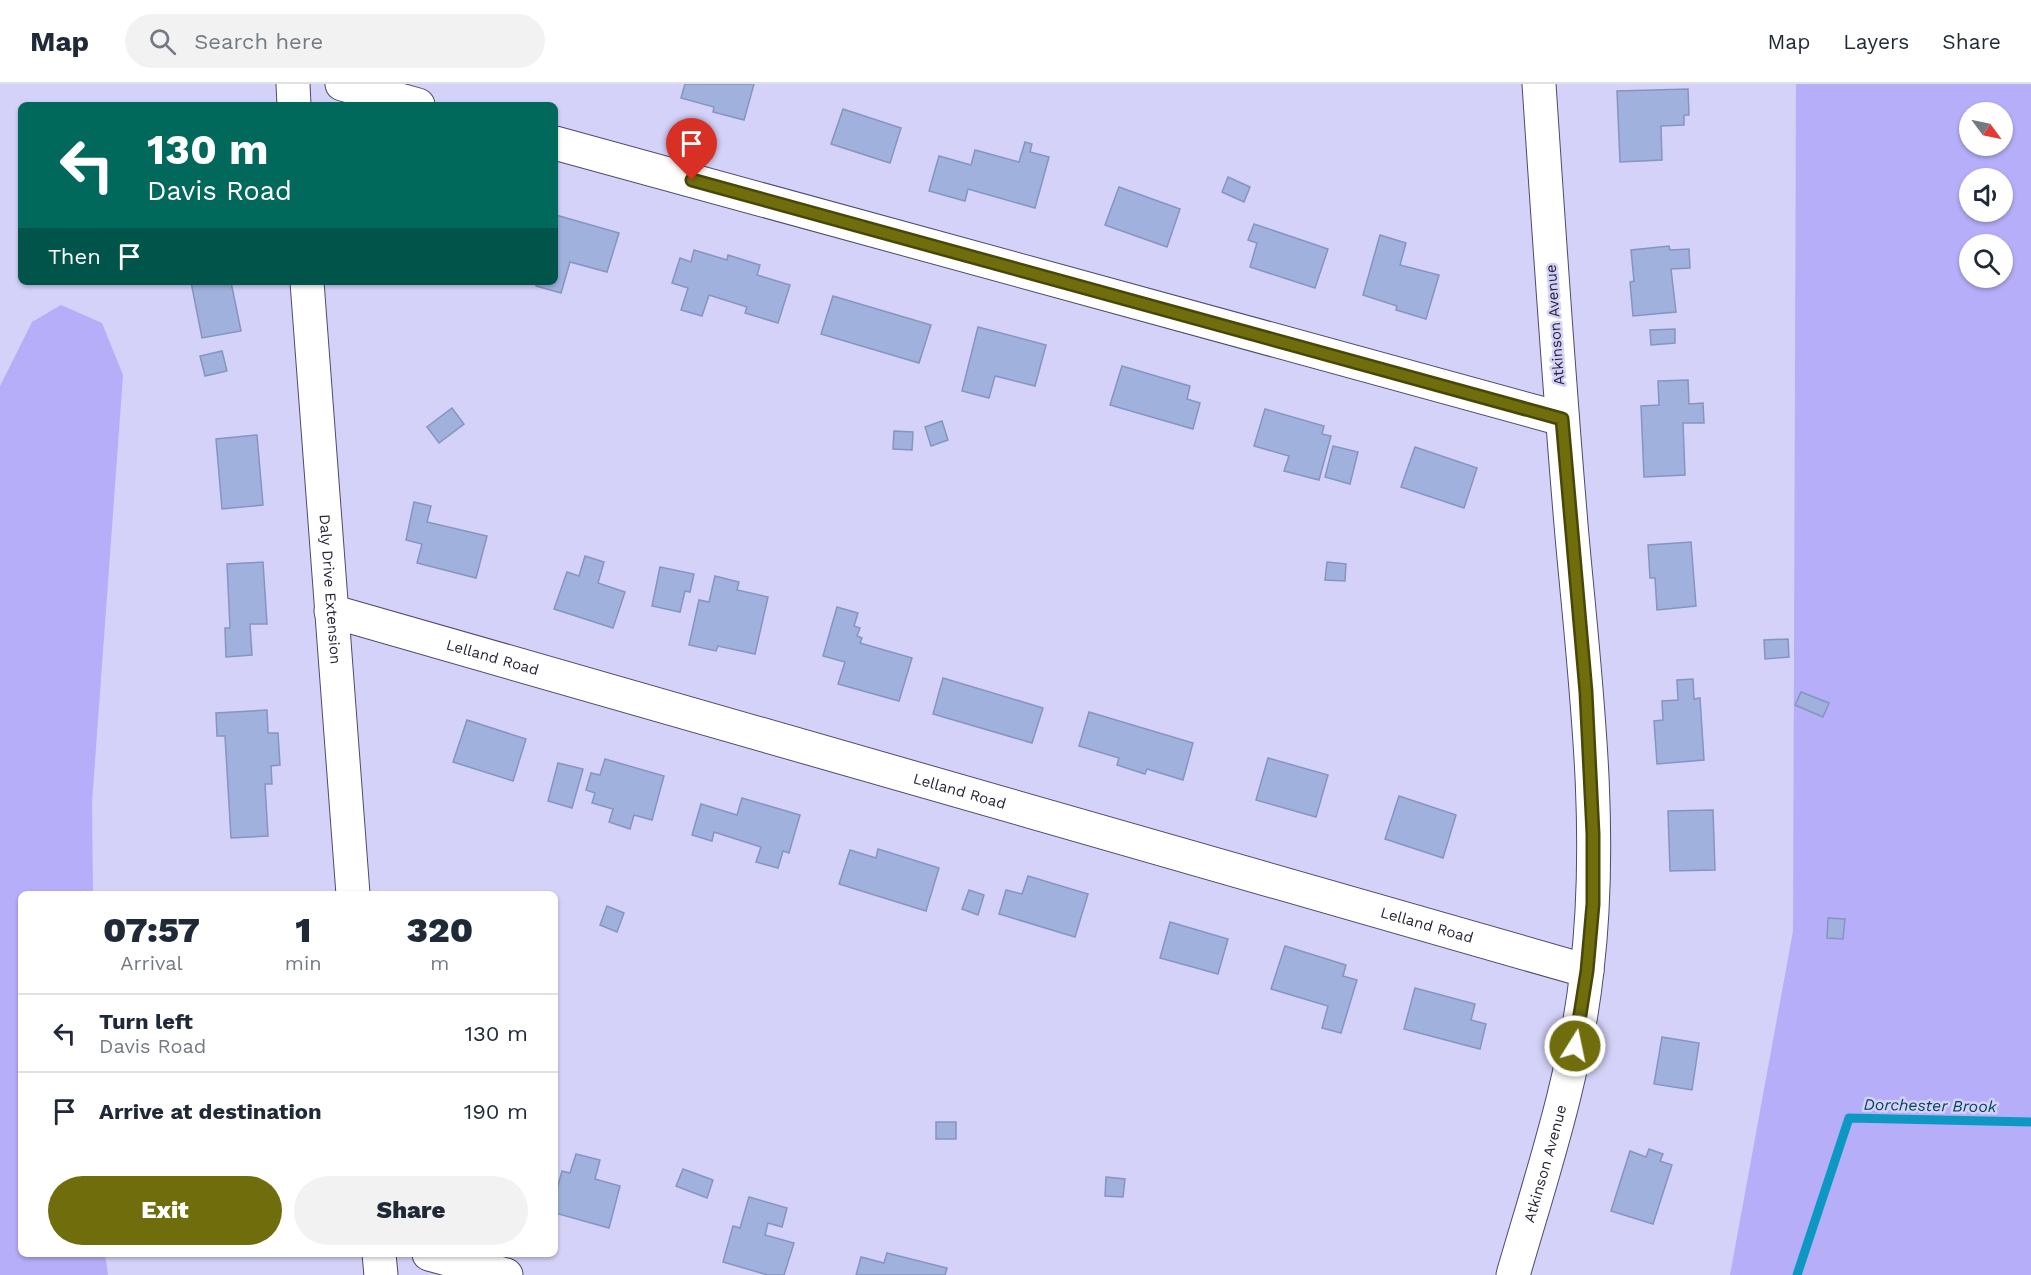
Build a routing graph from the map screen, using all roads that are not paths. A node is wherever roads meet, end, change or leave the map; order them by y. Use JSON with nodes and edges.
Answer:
{"nodes":[{"id":1,"x":293,"y":84,"type":"edge"},
{"id":2,"x":342,"y":84,"type":"edge"},
{"id":3,"x":1539,"y":84,"type":"edge"},
{"id":4,"x":294,"y":102,"type":"edge"},
{"id":5,"x":407,"y":102,"type":"edge"},
{"id":6,"x":558,"y":144,"type":"edge"},
{"id":7,"x":307,"y":285,"type":"edge"},
{"id":8,"x":1562,"y":419,"type":"junction"},
{"id":9,"x":332,"y":611,"type":"junction"},
{"id":10,"x":352,"y":891,"type":"edge"},
{"id":11,"x":1587,"y":971,"type":"junction"},
{"id":12,"x":379,"y":1257,"type":"edge"},
{"id":13,"x":440,"y":1257,"type":"edge"},
{"id":14,"x":381,"y":1275,"type":"edge"},
{"id":15,"x":506,"y":1275,"type":"edge"},
{"id":16,"x":1513,"y":1275,"type":"edge"}],
"edges":[{"from":1,"to":4,"type":"street"},
{"from":2,"to":5,"type":"street"},
{"from":3,"to":8,"type":"street","name":"Atkinson Avenue"},
{"from":6,"to":8,"type":"street"},
{"from":7,"to":9,"type":"street","name":"Daly Drive Extension"},
{"from":8,"to":11,"type":"street","name":"Atkinson Avenue"},
{"from":9,"to":10,"type":"street","name":"Daly Drive Extension"},
{"from":9,"to":11,"type":"street","name":"Lelland Road"},
{"from":11,"to":16,"type":"street","name":"Atkinson Avenue"},
{"from":12,"to":14,"type":"street"},
{"from":13,"to":15,"type":"street"}]}
